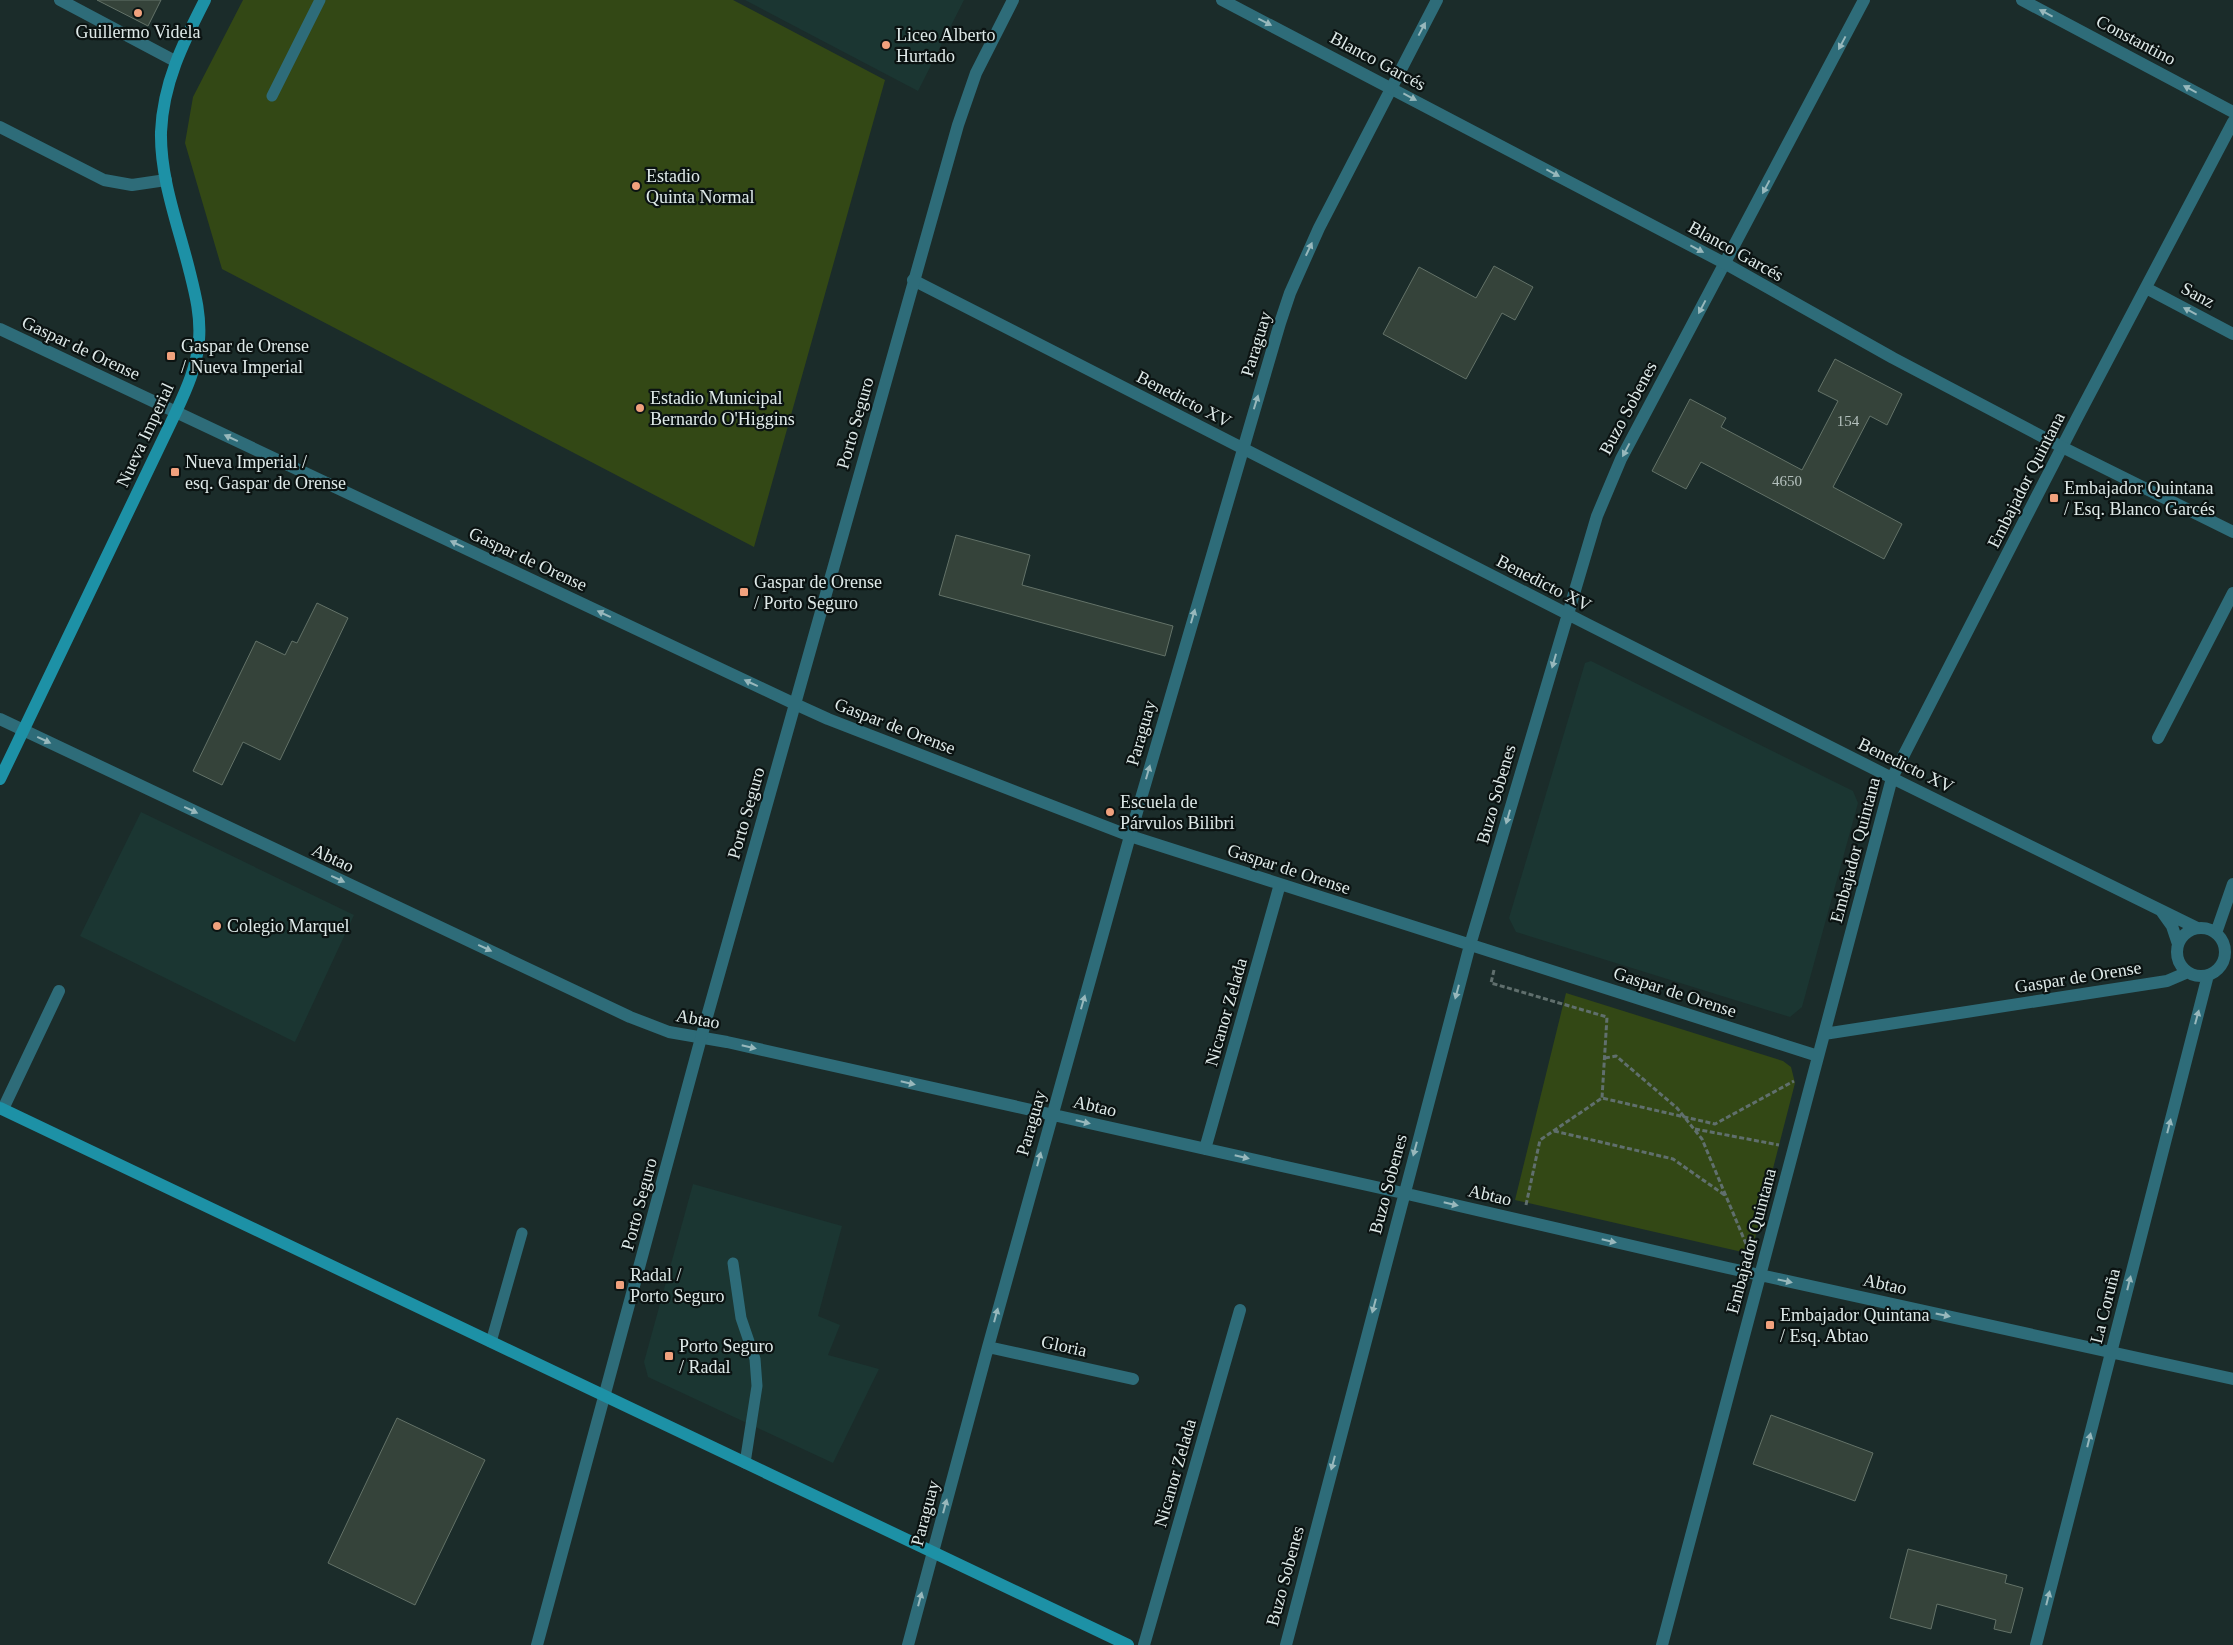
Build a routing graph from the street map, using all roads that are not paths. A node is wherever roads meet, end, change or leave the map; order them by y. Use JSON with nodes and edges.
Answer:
{"nodes":[{"id":1,"x":60,"y":0,"type":"edge"},
{"id":2,"x":205,"y":0,"type":"edge"},
{"id":3,"x":320,"y":0,"type":"edge"},
{"id":4,"x":1013,"y":0,"type":"edge"},
{"id":5,"x":1222,"y":0,"type":"edge"},
{"id":6,"x":1437,"y":0,"type":"edge"},
{"id":7,"x":1864,"y":0,"type":"edge"},
{"id":8,"x":2022,"y":0,"type":"edge"},
{"id":9,"x":176,"y":61,"type":"junction"},
{"id":10,"x":1391,"y":88,"type":"junction"},
{"id":11,"x":272,"y":96,"type":"dead end"},
{"id":12,"x":2233,"y":112,"type":"edge"},
{"id":13,"x":2233,"y":122,"type":"edge"},
{"id":14,"x":0,"y":127,"type":"edge"},
{"id":15,"x":166,"y":180,"type":"junction"},
{"id":16,"x":1726,"y":264,"type":"junction"},
{"id":17,"x":913,"y":280,"type":"junction"},
{"id":18,"x":2146,"y":288,"type":"junction"},
{"id":19,"x":0,"y":329,"type":"edge"},
{"id":20,"x":2233,"y":334,"type":"edge"},
{"id":21,"x":176,"y":412,"type":"junction"},
{"id":22,"x":2062,"y":447,"type":"junction"},
{"id":23,"x":1242,"y":449,"type":"junction"},
{"id":24,"x":2233,"y":532,"type":"edge"},
{"id":25,"x":2233,"y":594,"type":"edge"},
{"id":26,"x":1567,"y":615,"type":"junction"},
{"id":27,"x":795,"y":704,"type":"junction"},
{"id":28,"x":0,"y":719,"type":"edge"},
{"id":29,"x":23,"y":730,"type":"junction"},
{"id":30,"x":2158,"y":738,"type":"dead end"},
{"id":31,"x":1892,"y":778,"type":"junction"},
{"id":32,"x":0,"y":779,"type":"edge"},
{"id":33,"x":1130,"y":836,"type":"junction"},
{"id":34,"x":1280,"y":884,"type":"junction"},
{"id":35,"x":2233,"y":884,"type":"edge"},
{"id":36,"x":2162,"y":912,"type":"junction"},
{"id":37,"x":2197,"y":928,"type":"junction"},
{"id":38,"x":2216,"y":932,"type":"junction"},
{"id":39,"x":2178,"y":944,"type":"junction"},
{"id":40,"x":1470,"y":945,"type":"junction"},
{"id":41,"x":2229,"y":950,"type":"edge"},
{"id":42,"x":2188,"y":972,"type":"junction"},
{"id":43,"x":2208,"y":975,"type":"junction"},
{"id":44,"x":59,"y":990,"type":"dead end"},
{"id":45,"x":1824,"y":1034,"type":"junction"},
{"id":46,"x":701,"y":1038,"type":"junction"},
{"id":47,"x":1818,"y":1056,"type":"junction"},
{"id":48,"x":1,"y":1108,"type":"edge"},
{"id":49,"x":1052,"y":1115,"type":"junction"},
{"id":50,"x":1205,"y":1149,"type":"junction"},
{"id":51,"x":1403,"y":1193,"type":"junction"},
{"id":52,"x":522,"y":1233,"type":"dead end"},
{"id":53,"x":733,"y":1263,"type":"dead end"},
{"id":54,"x":1760,"y":1275,"type":"junction"},
{"id":55,"x":1240,"y":1310,"type":"dead end"},
{"id":56,"x":491,"y":1342,"type":"junction"},
{"id":57,"x":988,"y":1347,"type":"junction"},
{"id":58,"x":2112,"y":1352,"type":"junction"},
{"id":59,"x":1133,"y":1379,"type":"dead end"},
{"id":60,"x":2233,"y":1379,"type":"edge"},
{"id":61,"x":606,"y":1396,"type":"junction"},
{"id":62,"x":745,"y":1463,"type":"junction"},
{"id":63,"x":932,"y":1553,"type":"junction"},
{"id":64,"x":537,"y":1645,"type":"edge"},
{"id":65,"x":908,"y":1645,"type":"edge"},
{"id":66,"x":1128,"y":1645,"type":"edge"},
{"id":67,"x":1144,"y":1645,"type":"edge"},
{"id":68,"x":1286,"y":1645,"type":"edge"},
{"id":69,"x":1662,"y":1645,"type":"edge"},
{"id":70,"x":2036,"y":1645,"type":"edge"}],
"edges":[{"from":1,"to":9,"type":"street"},
{"from":2,"to":9,"type":"main road","name":"Nueva Imperial"},
{"from":3,"to":11,"type":"lane"},
{"from":4,"to":17,"type":"street","name":"Porto Seguro"},
{"from":5,"to":10,"type":"street","name":"Blanco Garcés","one_way":true},
{"from":10,"to":6,"type":"street","name":"Paraguay","one_way":true},
{"from":7,"to":16,"type":"street","name":"Buzo Sobenes","one_way":true},
{"from":12,"to":8,"type":"street","name":"Constantino","one_way":true},
{"from":9,"to":15,"type":"main road","name":"Nueva Imperial"},
{"from":10,"to":16,"type":"street","name":"Blanco Garcés","one_way":true},
{"from":23,"to":10,"type":"street","name":"Paraguay","one_way":true},
{"from":13,"to":18,"type":"street","name":"Embajador Quintana"},
{"from":14,"to":15,"type":"street"},
{"from":15,"to":21,"type":"main road","name":"Nueva Imperial"},
{"from":16,"to":22,"type":"street","name":"Blanco Garcés"},
{"from":16,"to":26,"type":"street","name":"Buzo Sobenes","one_way":true},
{"from":17,"to":23,"type":"street","name":"Benedicto XV"},
{"from":17,"to":27,"type":"street","name":"Porto Seguro"},
{"from":20,"to":18,"type":"street","name":"Sanz","one_way":true},
{"from":18,"to":22,"type":"street","name":"Embajador Quintana"},
{"from":19,"to":21,"type":"street","name":"Gaspar de Orense"},
{"from":27,"to":21,"type":"street","name":"Gaspar de Orense","one_way":true},
{"from":21,"to":29,"type":"main road","name":"Nueva Imperial"},
{"from":22,"to":24,"type":"street","name":"Blanco Garcés"},
{"from":22,"to":31,"type":"street","name":"Embajador Quintana"},
{"from":23,"to":26,"type":"street","name":"Benedicto XV"},
{"from":33,"to":23,"type":"street","name":"Paraguay","one_way":true},
{"from":25,"to":30,"type":"street"},
{"from":26,"to":31,"type":"street","name":"Benedicto XV"},
{"from":26,"to":40,"type":"street","name":"Buzo Sobenes","one_way":true},
{"from":27,"to":33,"type":"street","name":"Gaspar de Orense"},
{"from":27,"to":46,"type":"street","name":"Porto Seguro"},
{"from":28,"to":29,"type":"street","name":"Abtao"},
{"from":29,"to":32,"type":"main road","name":"Nueva Imperial"},
{"from":29,"to":46,"type":"street","name":"Abtao","one_way":true},
{"from":31,"to":36,"type":"street","name":"Benedicto XV"},
{"from":31,"to":45,"type":"street","name":"Embajador Quintana"},
{"from":33,"to":34,"type":"street","name":"Gaspar de Orense"},
{"from":49,"to":33,"type":"street","name":"Paraguay","one_way":true},
{"from":34,"to":40,"type":"street","name":"Gaspar de Orense"},
{"from":34,"to":50,"type":"street","name":"Nicanor Zelada"},
{"from":35,"to":38,"type":"street"},
{"from":36,"to":37,"type":"street","name":"Benedicto XV"},
{"from":36,"to":39,"type":"street"},
{"from":37,"to":38,"type":"street"},
{"from":37,"to":39,"type":"street"},
{"from":38,"to":41,"type":"street"},
{"from":39,"to":42,"type":"street"},
{"from":40,"to":47,"type":"street","name":"Gaspar de Orense"},
{"from":40,"to":51,"type":"street","name":"Buzo Sobenes","one_way":true},
{"from":41,"to":43,"type":"street"},
{"from":42,"to":43,"type":"street"},
{"from":42,"to":45,"type":"street","name":"Gaspar de Orense"},
{"from":58,"to":43,"type":"street","name":"La Coruña","one_way":true},
{"from":44,"to":48,"type":"street"},
{"from":45,"to":47,"type":"street","name":"Embajador Quintana"},
{"from":46,"to":49,"type":"street","name":"Abtao","one_way":true},
{"from":46,"to":61,"type":"street","name":"Porto Seguro"},
{"from":47,"to":54,"type":"street","name":"Embajador Quintana"},
{"from":48,"to":56,"type":"main road"},
{"from":49,"to":50,"type":"street","name":"Abtao","one_way":true},
{"from":57,"to":49,"type":"street","name":"Paraguay","one_way":true},
{"from":50,"to":51,"type":"street","name":"Abtao","one_way":true},
{"from":51,"to":54,"type":"street","name":"Abtao","one_way":true},
{"from":51,"to":68,"type":"street","name":"Buzo Sobenes","one_way":true},
{"from":52,"to":56,"type":"lane"},
{"from":53,"to":62,"type":"lane"},
{"from":54,"to":58,"type":"street","name":"Abtao","one_way":true},
{"from":54,"to":69,"type":"street","name":"Embajador Quintana"},
{"from":55,"to":67,"type":"street","name":"Nicanor Zelada"},
{"from":56,"to":61,"type":"main road"},
{"from":57,"to":59,"type":"street","name":"Gloria"},
{"from":63,"to":57,"type":"street","name":"Paraguay","one_way":true},
{"from":58,"to":60,"type":"street","name":"Abtao"},
{"from":70,"to":58,"type":"street","name":"La Coruña","one_way":true},
{"from":61,"to":62,"type":"main road"},
{"from":61,"to":64,"type":"street","name":"Porto Seguro"},
{"from":62,"to":63,"type":"main road"},
{"from":65,"to":63,"type":"street","name":"Paraguay","one_way":true},
{"from":63,"to":66,"type":"main road"}]}
